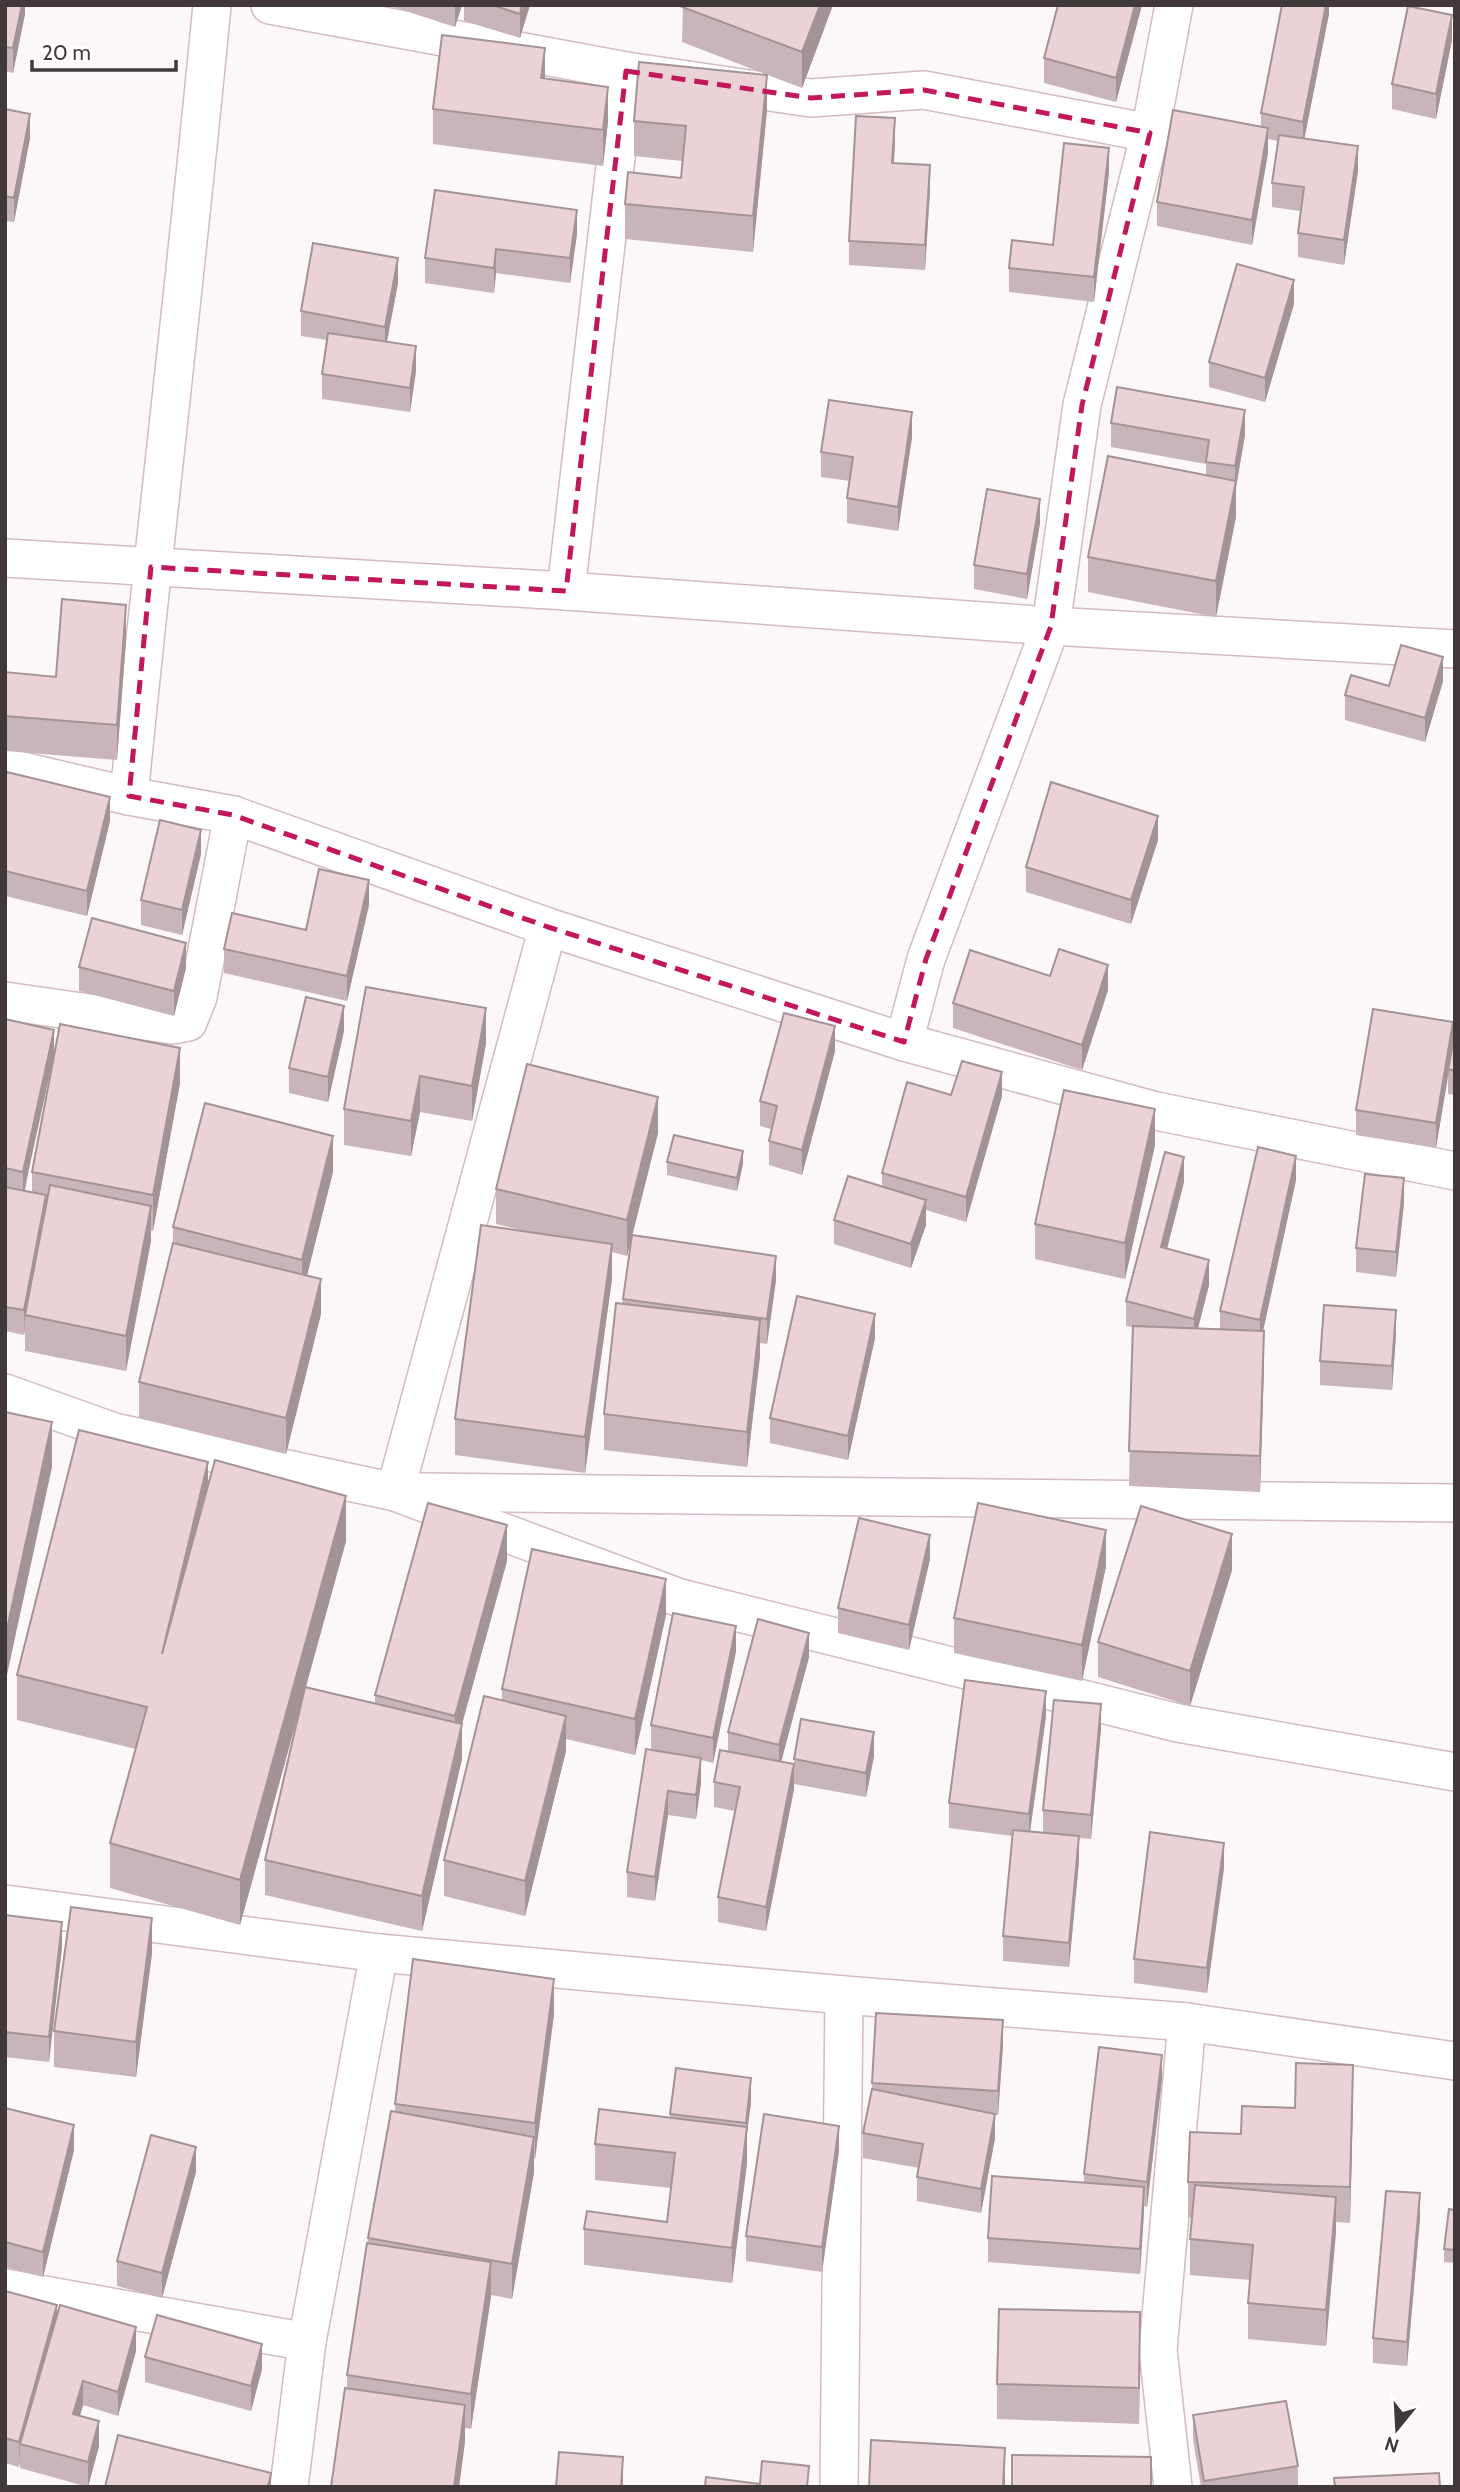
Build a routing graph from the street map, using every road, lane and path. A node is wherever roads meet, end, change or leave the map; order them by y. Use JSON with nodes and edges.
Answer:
{"nodes":[{"id":1,"x":212,"y":5,"type":"edge"},
{"id":2,"x":270,"y":5,"type":"edge"},
{"id":3,"x":1174,"y":5,"type":"edge"},
{"id":4,"x":626,"y":71,"type":"junction"},
{"id":5,"x":1150,"y":132,"type":"junction"},
{"id":6,"x":5,"y":558,"type":"edge"},
{"id":7,"x":151,"y":568,"type":"junction"},
{"id":8,"x":566,"y":591,"type":"junction"},
{"id":9,"x":1051,"y":626,"type":"junction"},
{"id":10,"x":1455,"y":649,"type":"edge"},
{"id":11,"x":5,"y":768,"type":"edge"},
{"id":12,"x":129,"y":796,"type":"junction"},
{"id":13,"x":233,"y":815,"type":"junction"},
{"id":14,"x":548,"y":927,"type":"junction"},
{"id":15,"x":5,"y":1001,"type":"edge"},
{"id":16,"x":904,"y":1042,"type":"junction"},
{"id":17,"x":1455,"y":1171,"type":"edge"},
{"id":18,"x":5,"y":1393,"type":"edge"},
{"id":19,"x":395,"y":1492,"type":"junction"},
{"id":20,"x":1455,"y":1503,"type":"edge"},
{"id":21,"x":1455,"y":1772,"type":"edge"},
{"id":22,"x":5,"y":1904,"type":"edge"},
{"id":23,"x":379,"y":1953,"type":"junction"},
{"id":24,"x":844,"y":1995,"type":"junction"},
{"id":25,"x":1187,"y":2022,"type":"junction"},
{"id":26,"x":1455,"y":2061,"type":"edge"},
{"id":27,"x":5,"y":2288,"type":"edge"},
{"id":28,"x":307,"y":2342,"type":"junction"},
{"id":29,"x":289,"y":2487,"type":"edge"},
{"id":30,"x":839,"y":2487,"type":"edge"},
{"id":31,"x":1174,"y":2487,"type":"edge"}],
"edges":[{"from":1,"to":7,"type":"street"},
{"from":2,"to":4,"type":"street"},
{"from":3,"to":5,"type":"street"},
{"from":4,"to":5,"type":"street"},
{"from":4,"to":8,"type":"street"},
{"from":5,"to":9,"type":"street"},
{"from":6,"to":7,"type":"street"},
{"from":7,"to":8,"type":"street"},
{"from":7,"to":12,"type":"street"},
{"from":8,"to":9,"type":"street"},
{"from":9,"to":10,"type":"street"},
{"from":9,"to":16,"type":"street"},
{"from":11,"to":12,"type":"street"},
{"from":12,"to":13,"type":"street"},
{"from":13,"to":14,"type":"street"},
{"from":13,"to":15,"type":"street"},
{"from":14,"to":16,"type":"street"},
{"from":14,"to":19,"type":"street"},
{"from":16,"to":17,"type":"street"},
{"from":18,"to":19,"type":"street"},
{"from":19,"to":20,"type":"street"},
{"from":19,"to":21,"type":"street"},
{"from":22,"to":23,"type":"street"},
{"from":23,"to":24,"type":"street"},
{"from":23,"to":28,"type":"street"},
{"from":24,"to":25,"type":"street"},
{"from":24,"to":30,"type":"street"},
{"from":25,"to":26,"type":"street"},
{"from":25,"to":31,"type":"street"},
{"from":27,"to":28,"type":"street"},
{"from":28,"to":29,"type":"street"}]}
